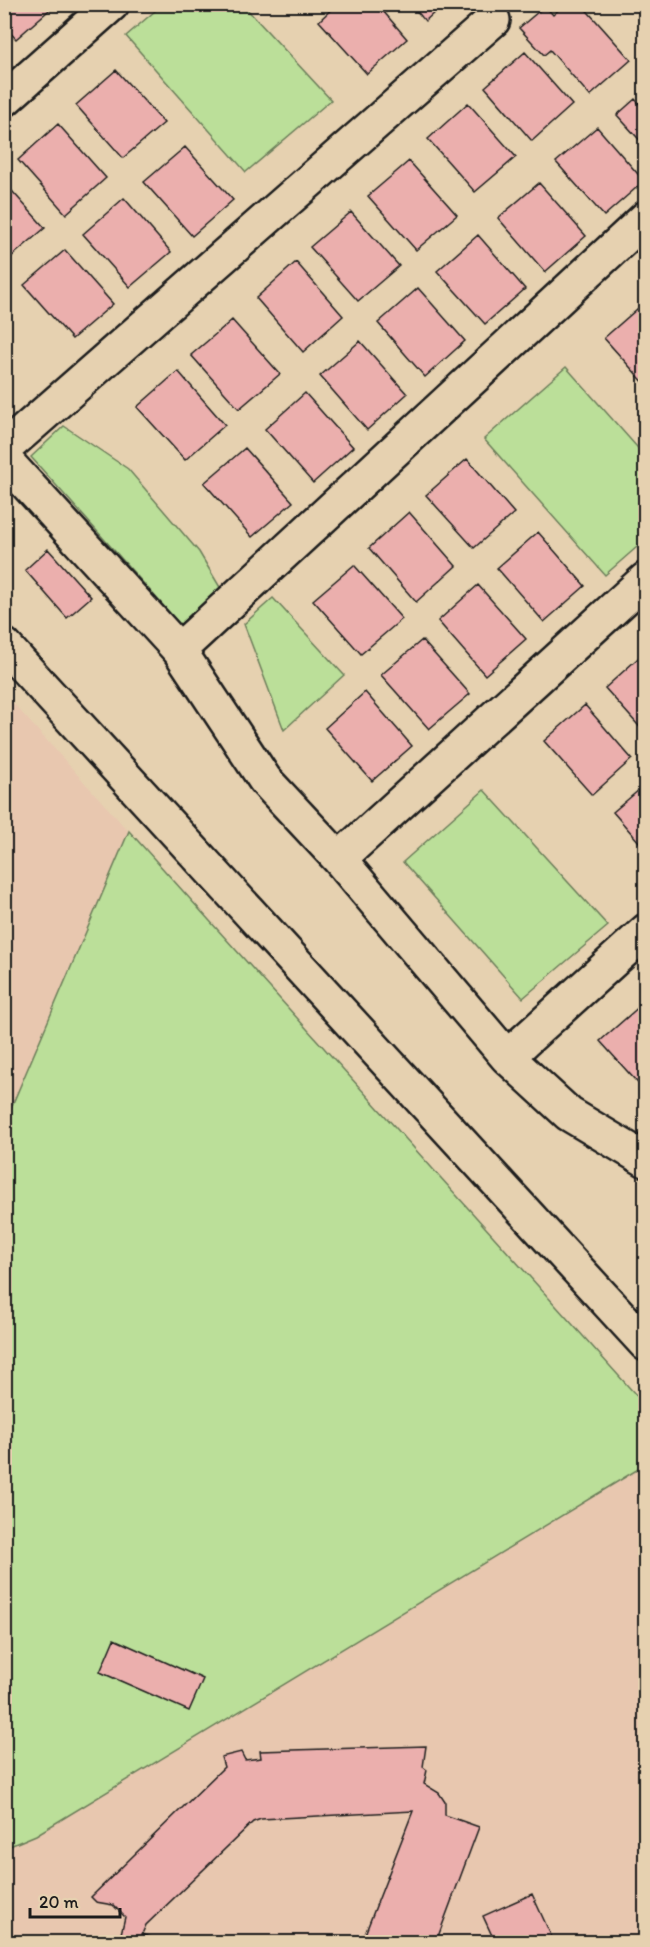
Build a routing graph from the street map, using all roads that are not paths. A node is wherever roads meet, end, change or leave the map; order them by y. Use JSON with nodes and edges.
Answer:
{"nodes":[{"id":1,"x":112,"y":4,"type":"edge"},
{"id":2,"x":493,"y":20,"type":"dead end"},
{"id":3,"x":4,"y":100,"type":"edge"},
{"id":4,"x":645,"y":218,"type":"edge"},
{"id":5,"x":4,"y":449,"type":"edge"},
{"id":6,"x":4,"y":459,"type":"edge"},
{"id":7,"x":645,"y":579,"type":"edge"},
{"id":8,"x":4,"y":645,"type":"edge"},
{"id":9,"x":179,"y":650,"type":"junction"},
{"id":10,"x":339,"y":859,"type":"junction"},
{"id":11,"x":645,"y":931,"type":"edge"},
{"id":12,"x":507,"y":1057,"type":"junction"},
{"id":13,"x":645,"y":1160,"type":"edge"},
{"id":14,"x":645,"y":1344,"type":"edge"}],
"edges":[{"from":1,"to":3,"type":"street"},
{"from":2,"to":5,"type":"street"},
{"from":4,"to":9,"type":"street"},
{"from":6,"to":9,"type":"street"},
{"from":7,"to":10,"type":"street"},
{"from":8,"to":14,"type":"street"},
{"from":9,"to":10,"type":"street"},
{"from":10,"to":12,"type":"street"},
{"from":11,"to":12,"type":"street"},
{"from":12,"to":13,"type":"street"}]}
